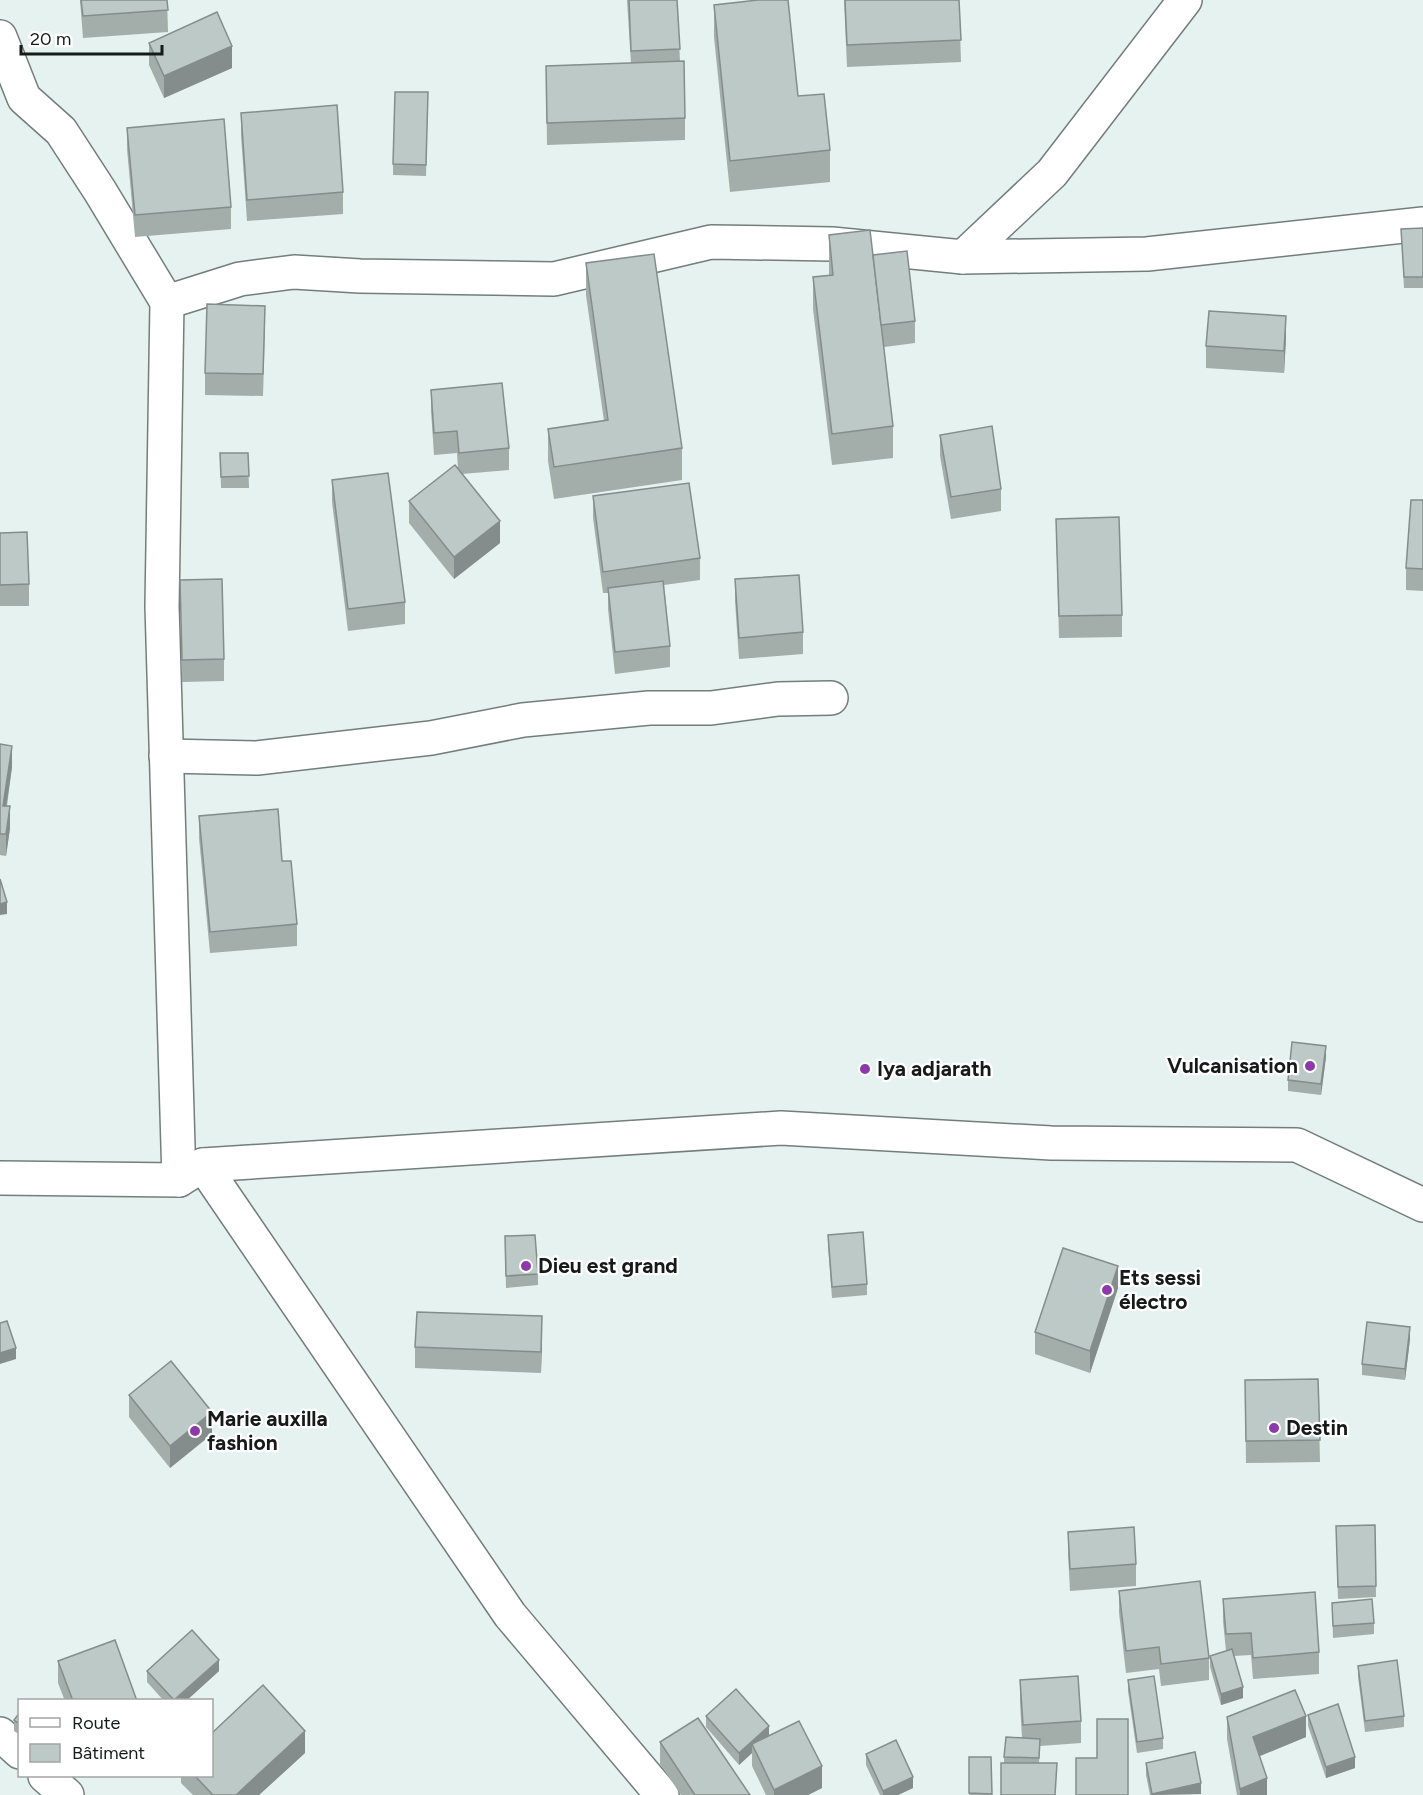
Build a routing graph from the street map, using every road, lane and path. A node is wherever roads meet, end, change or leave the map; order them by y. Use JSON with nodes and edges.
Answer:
{"nodes":[{"id":1,"x":1185,"y":0,"type":"edge"},
{"id":2,"x":0,"y":37,"type":"edge"},
{"id":3,"x":12,"y":94,"type":"edge"},
{"id":4,"x":1423,"y":224,"type":"edge"},
{"id":5,"x":963,"y":257,"type":"junction"},
{"id":6,"x":167,"y":302,"type":"junction"},
{"id":7,"x":831,"y":698,"type":"dead end"},
{"id":8,"x":166,"y":756,"type":"junction"},
{"id":9,"x":191,"y":1172,"type":"junction"},
{"id":10,"x":0,"y":1178,"type":"edge"},
{"id":11,"x":1423,"y":1205,"type":"edge"},
{"id":12,"x":0,"y":1734,"type":"edge"},
{"id":13,"x":18,"y":1750,"type":"edge"},
{"id":14,"x":46,"y":1777,"type":"edge"},
{"id":15,"x":67,"y":1795,"type":"edge"},
{"id":16,"x":662,"y":1795,"type":"edge"}],
"edges":[{"from":1,"to":5,"type":"street"},
{"from":2,"to":3,"type":"street"},
{"from":3,"to":6,"type":"street"},
{"from":4,"to":5,"type":"street"},
{"from":5,"to":6,"type":"street"},
{"from":6,"to":8,"type":"street"},
{"from":7,"to":8,"type":"street"},
{"from":8,"to":9,"type":"street"},
{"from":9,"to":10,"type":"street"},
{"from":9,"to":11,"type":"street"},
{"from":9,"to":16,"type":"street"},
{"from":12,"to":13,"type":"street"},
{"from":14,"to":15,"type":"street"}]}
